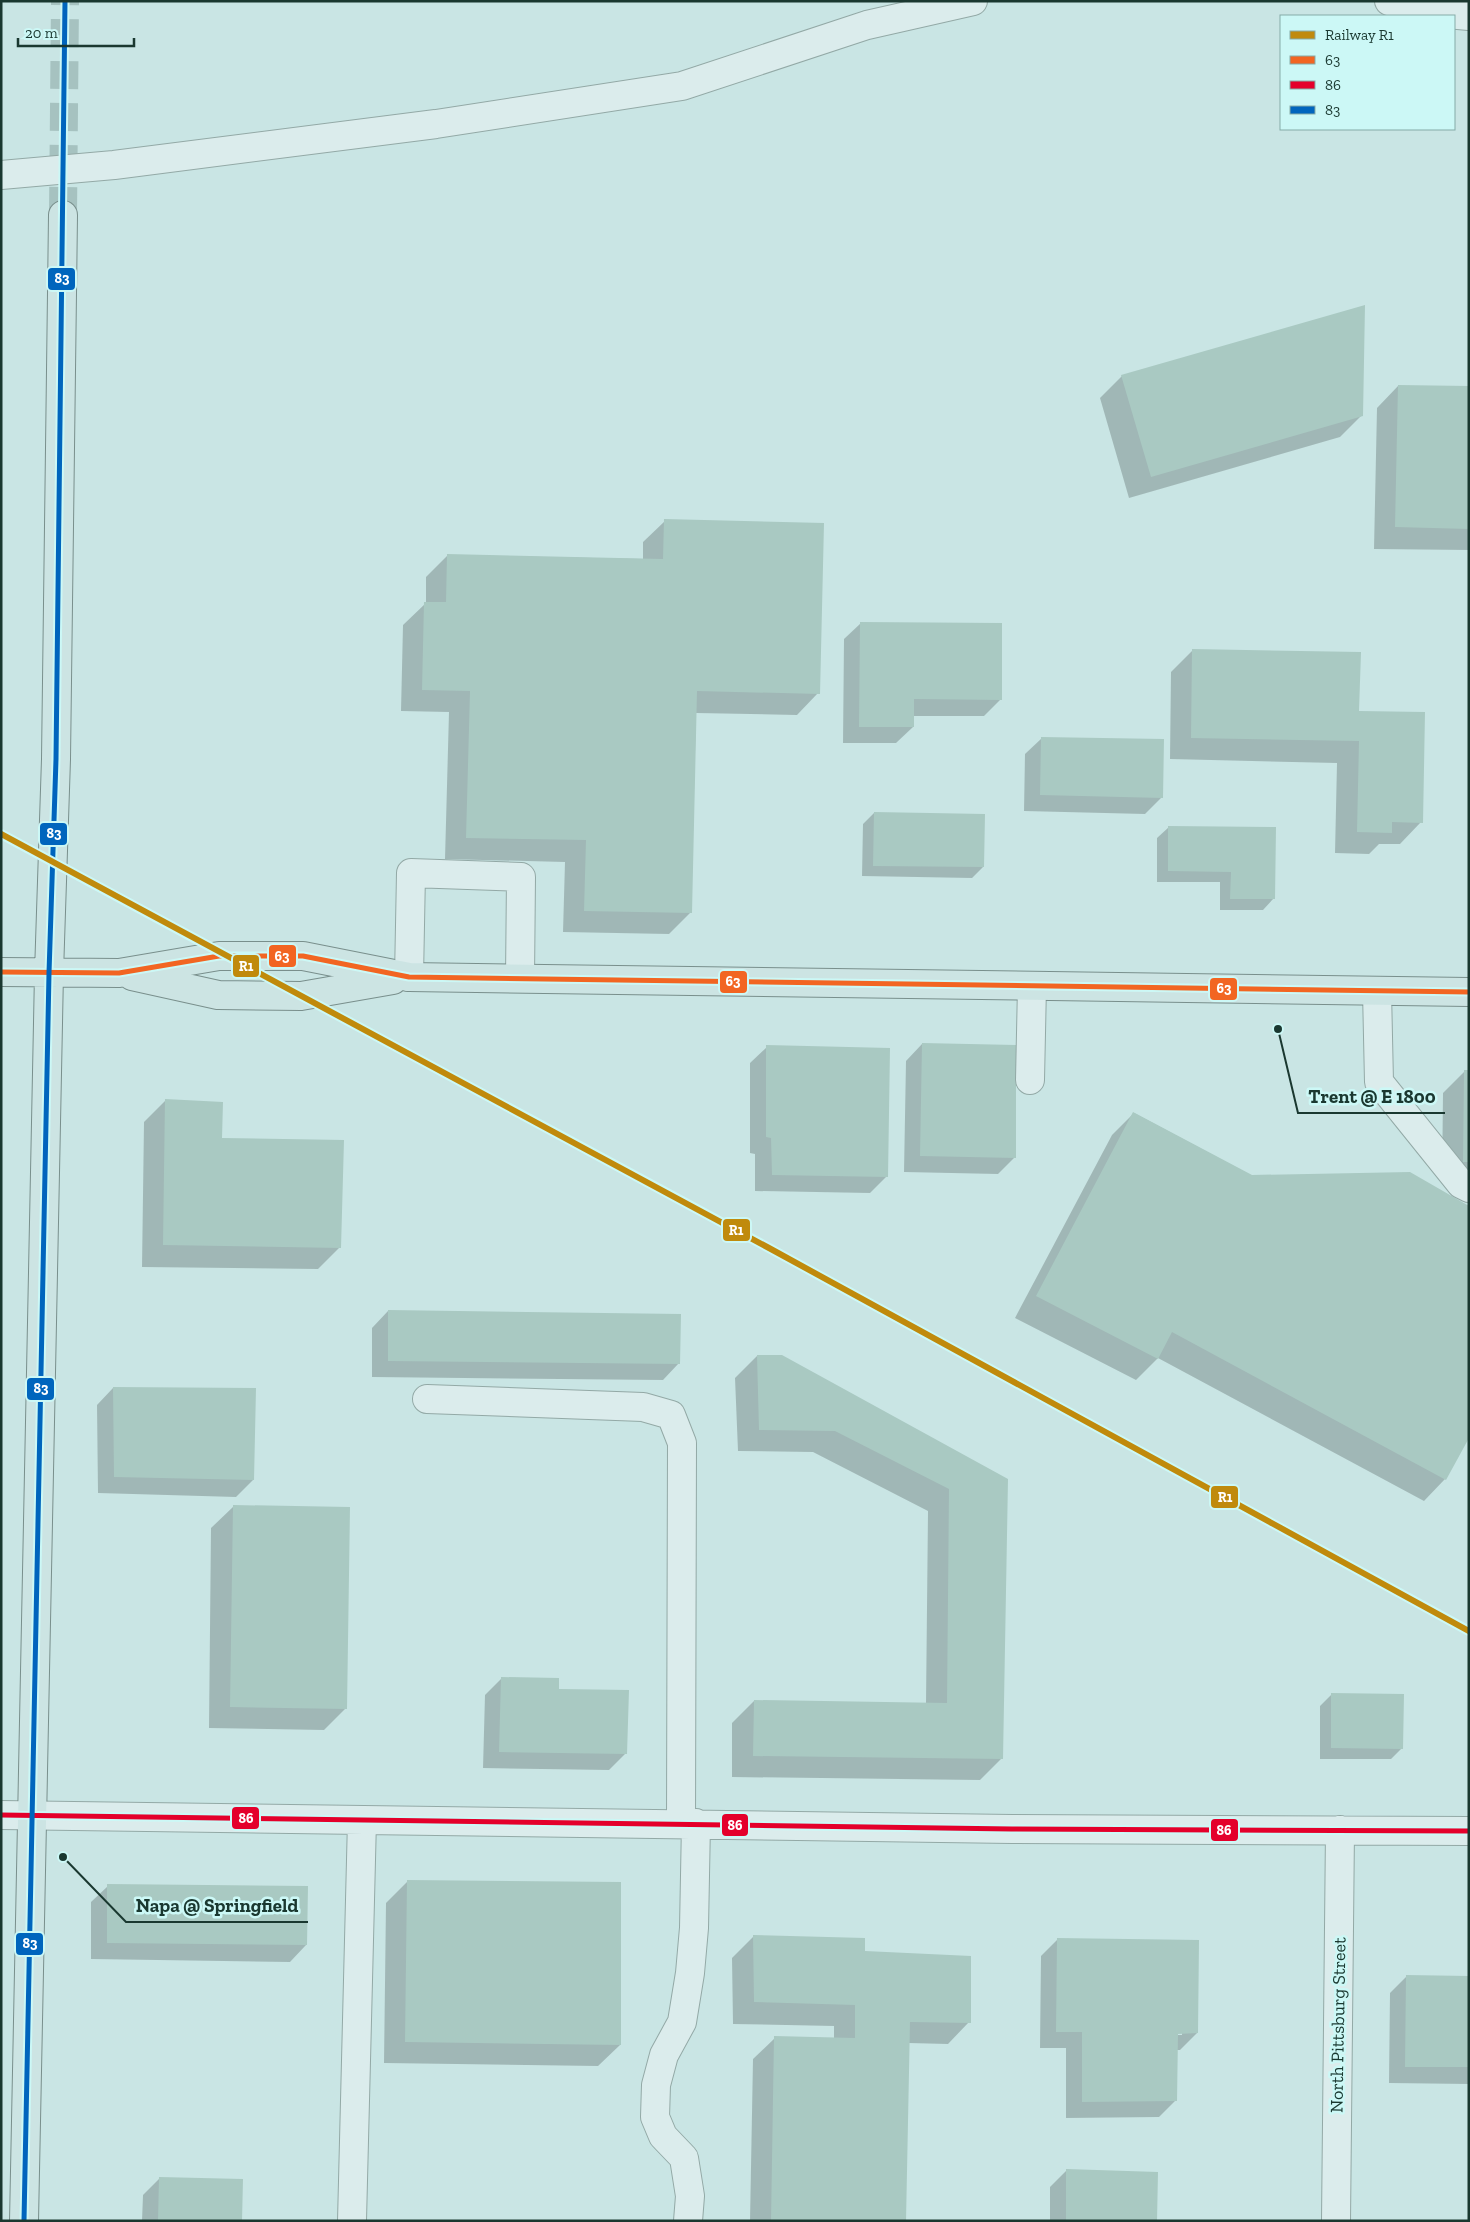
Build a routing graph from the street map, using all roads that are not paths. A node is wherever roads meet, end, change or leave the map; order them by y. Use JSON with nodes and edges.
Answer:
{"nodes":[{"id":1,"x":973,"y":1,"type":"edge"},
{"id":2,"x":1389,"y":1,"type":"edge"},
{"id":3,"x":1469,"y":16,"type":"edge"},
{"id":4,"x":1,"y":175,"type":"edge"},
{"id":5,"x":63,"y":215,"type":"tunnel mouth"},
{"id":6,"x":1,"y":972,"type":"edge"},
{"id":7,"x":49,"y":973,"type":"junction"},
{"id":8,"x":119,"y":973,"type":"junction"},
{"id":9,"x":409,"y":977,"type":"junction"},
{"id":10,"x":520,"y":978,"type":"junction"},
{"id":11,"x":1032,"y":986,"type":"junction"},
{"id":12,"x":1377,"y":991,"type":"junction"},
{"id":13,"x":1469,"y":992,"type":"edge"},
{"id":14,"x":1030,"y":1080,"type":"dead end"},
{"id":15,"x":1469,"y":1188,"type":"edge"},
{"id":16,"x":427,"y":1399,"type":"dead end"},
{"id":17,"x":1,"y":1815,"type":"edge"},
{"id":18,"x":32,"y":1816,"type":"junction"},
{"id":19,"x":362,"y":1820,"type":"junction"},
{"id":20,"x":688,"y":1823,"type":"junction"},
{"id":21,"x":1340,"y":1830,"type":"junction"},
{"id":22,"x":1469,"y":1831,"type":"edge"},
{"id":23,"x":24,"y":2221,"type":"edge"},
{"id":24,"x":352,"y":2221,"type":"edge"},
{"id":25,"x":688,"y":2221,"type":"edge"},
{"id":26,"x":1336,"y":2221,"type":"edge"}],
"edges":[{"from":1,"to":4,"type":"street"},
{"from":2,"to":3,"type":"street"},
{"from":5,"to":7,"type":"main road"},
{"from":6,"to":7,"type":"main road"},
{"from":7,"to":8,"type":"main road"},
{"from":7,"to":18,"type":"main road"},
{"from":8,"to":9,"type":"main road"},
{"from":8,"to":9,"type":"main road"},
{"from":9,"to":10,"type":"main road"},
{"from":9,"to":10,"type":"street"},
{"from":10,"to":11,"type":"main road"},
{"from":11,"to":12,"type":"main road"},
{"from":11,"to":14,"type":"street"},
{"from":12,"to":13,"type":"main road"},
{"from":12,"to":15,"type":"street"},
{"from":16,"to":20,"type":"street"},
{"from":17,"to":18,"type":"street"},
{"from":18,"to":19,"type":"street"},
{"from":18,"to":23,"type":"main road"},
{"from":19,"to":20,"type":"street"},
{"from":19,"to":24,"type":"street"},
{"from":20,"to":21,"type":"street"},
{"from":20,"to":25,"type":"street"},
{"from":21,"to":22,"type":"street"},
{"from":21,"to":26,"type":"street","name":"North Pittsburg Street"}]}
